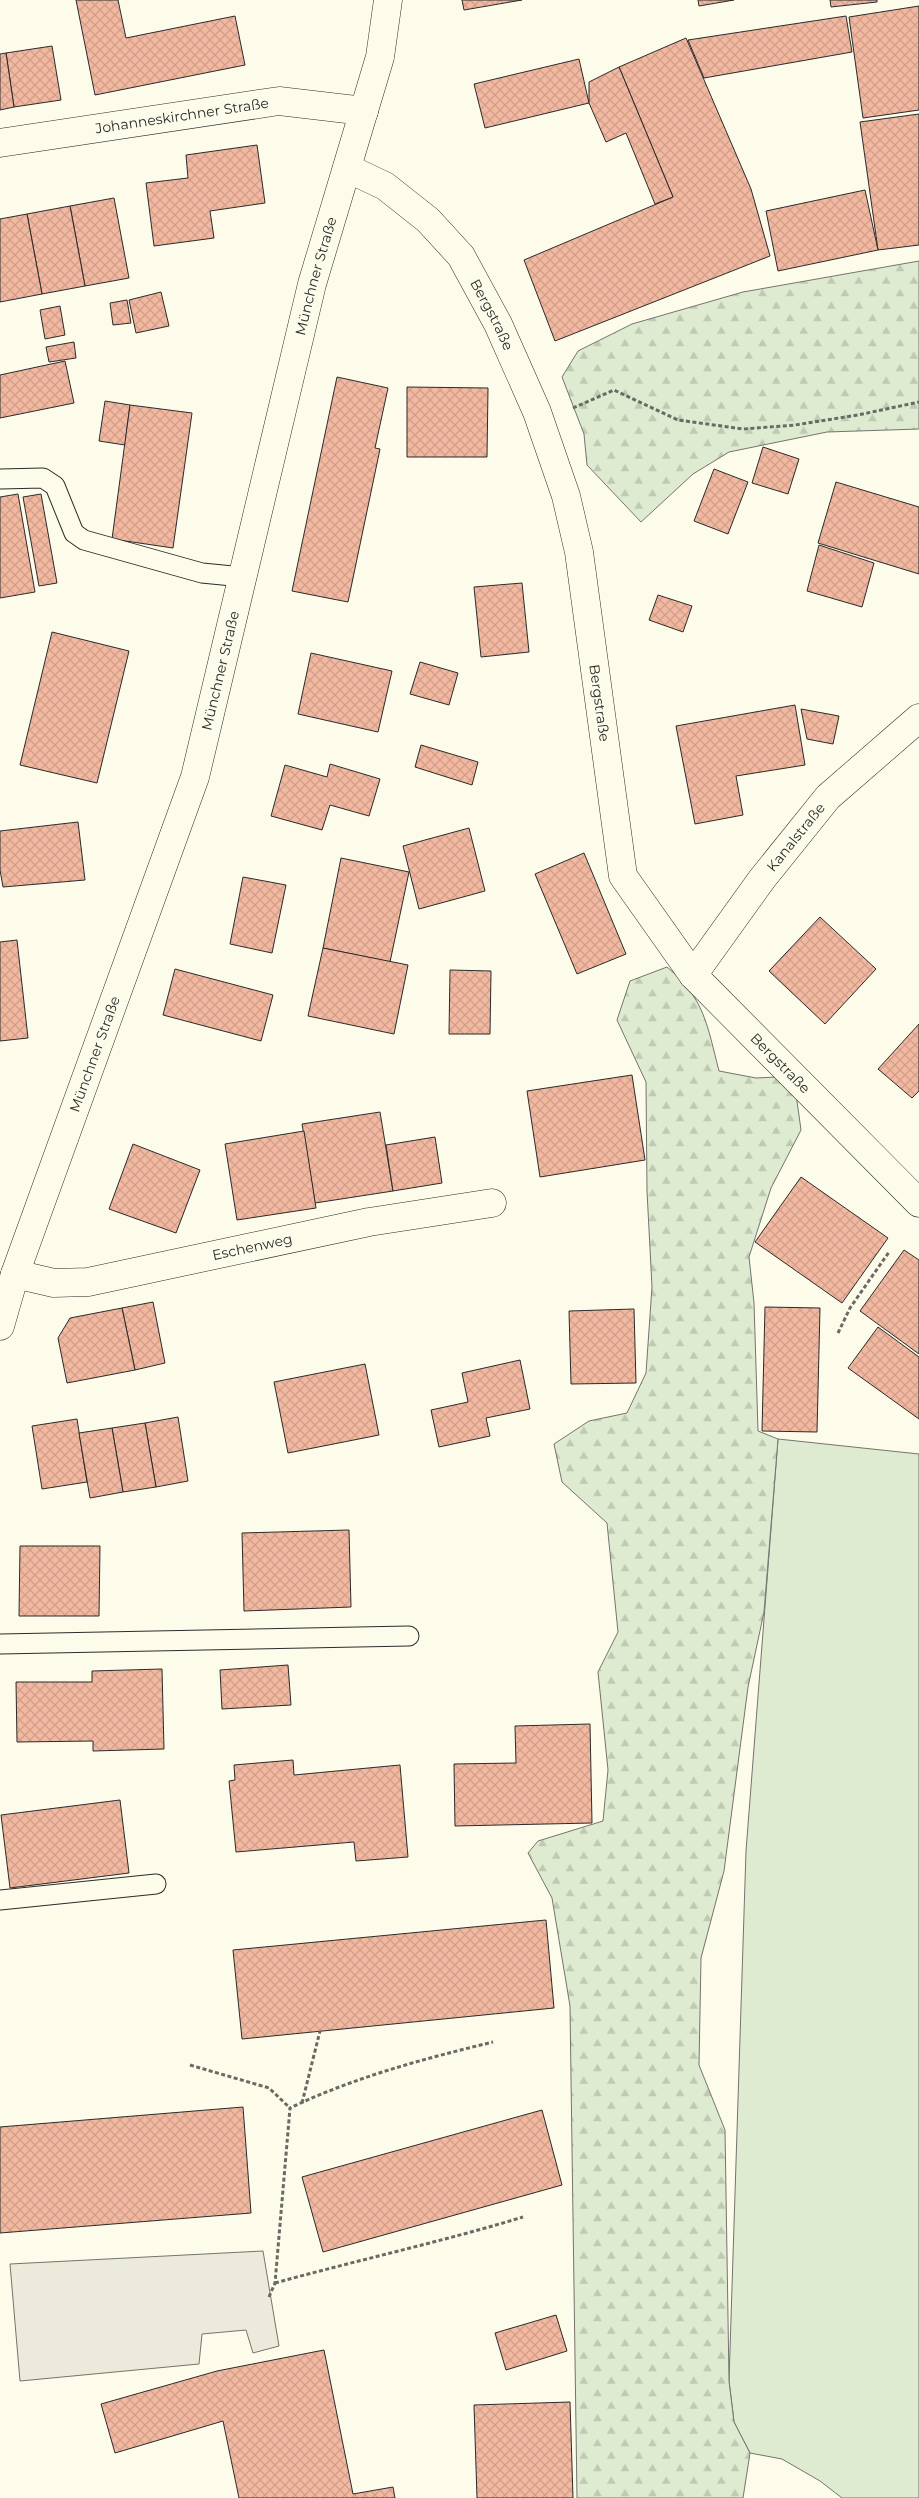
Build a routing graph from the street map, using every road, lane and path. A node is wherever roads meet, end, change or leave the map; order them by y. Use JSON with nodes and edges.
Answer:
{"nodes":[{"id":1,"x":388,"y":0,"type":"edge"},
{"id":2,"x":364,"y":111,"type":"junction"},
{"id":3,"x":0,"y":143,"type":"edge"},
{"id":4,"x":347,"y":168,"type":"junction"},
{"id":5,"x":919,"y":402,"type":"edge"},
{"id":6,"x":570,"y":410,"type":"dead end"},
{"id":7,"x":0,"y":479,"type":"edge"},
{"id":8,"x":243,"y":577,"type":"junction"},
{"id":9,"x":919,"y":718,"type":"edge"},
{"id":10,"x":693,"y":975,"type":"junction"},
{"id":11,"x":492,"y":1203,"type":"dead end"},
{"id":12,"x":919,"y":1203,"type":"edge"},
{"id":13,"x":889,"y":1252,"type":"dead end"},
{"id":14,"x":15,"y":1274,"type":"junction"},
{"id":15,"x":0,"y":1326,"type":"edge"},
{"id":16,"x":838,"y":1333,"type":"dead end"},
{"id":17,"x":409,"y":1636,"type":"dead end"},
{"id":18,"x":0,"y":1644,"type":"edge"},
{"id":19,"x":156,"y":1884,"type":"dead end"},
{"id":20,"x":0,"y":1900,"type":"edge"},
{"id":21,"x":320,"y":2031,"type":"dead end"},
{"id":22,"x":493,"y":2042,"type":"dead end"},
{"id":23,"x":190,"y":2065,"type":"dead end"},
{"id":24,"x":302,"y":2103,"type":"junction"},
{"id":25,"x":290,"y":2108,"type":"junction"},
{"id":26,"x":523,"y":2217,"type":"dead end"},
{"id":27,"x":276,"y":2283,"type":"junction"},
{"id":28,"x":268,"y":2297,"type":"dead end"}],
"edges":[{"from":1,"to":2,"type":"street","name":"Münchner Straße"},
{"from":2,"to":3,"type":"street","name":"Johanneskirchner Straße"},
{"from":2,"to":4,"type":"street","name":"Münchner Straße"},
{"from":4,"to":8,"type":"street","name":"Münchner Straße"},
{"from":4,"to":10,"type":"street","name":"Bergstraße"},
{"from":5,"to":6,"type":"path"},
{"from":7,"to":8,"type":"lane"},
{"from":8,"to":14,"type":"street","name":"Münchner Straße"},
{"from":9,"to":10,"type":"street","name":"Kanalstraße"},
{"from":10,"to":12,"type":"street","name":"Bergstraße"},
{"from":11,"to":14,"type":"street","name":"Eschenweg"},
{"from":13,"to":16,"type":"path"},
{"from":14,"to":15,"type":"street","name":"Münchner Straße"},
{"from":17,"to":18,"type":"lane"},
{"from":19,"to":20,"type":"lane"},
{"from":21,"to":24,"type":"path"},
{"from":22,"to":24,"type":"path"},
{"from":23,"to":25,"type":"path"},
{"from":24,"to":25,"type":"path"},
{"from":25,"to":27,"type":"path"},
{"from":26,"to":27,"type":"path"},
{"from":27,"to":28,"type":"path"}]}
